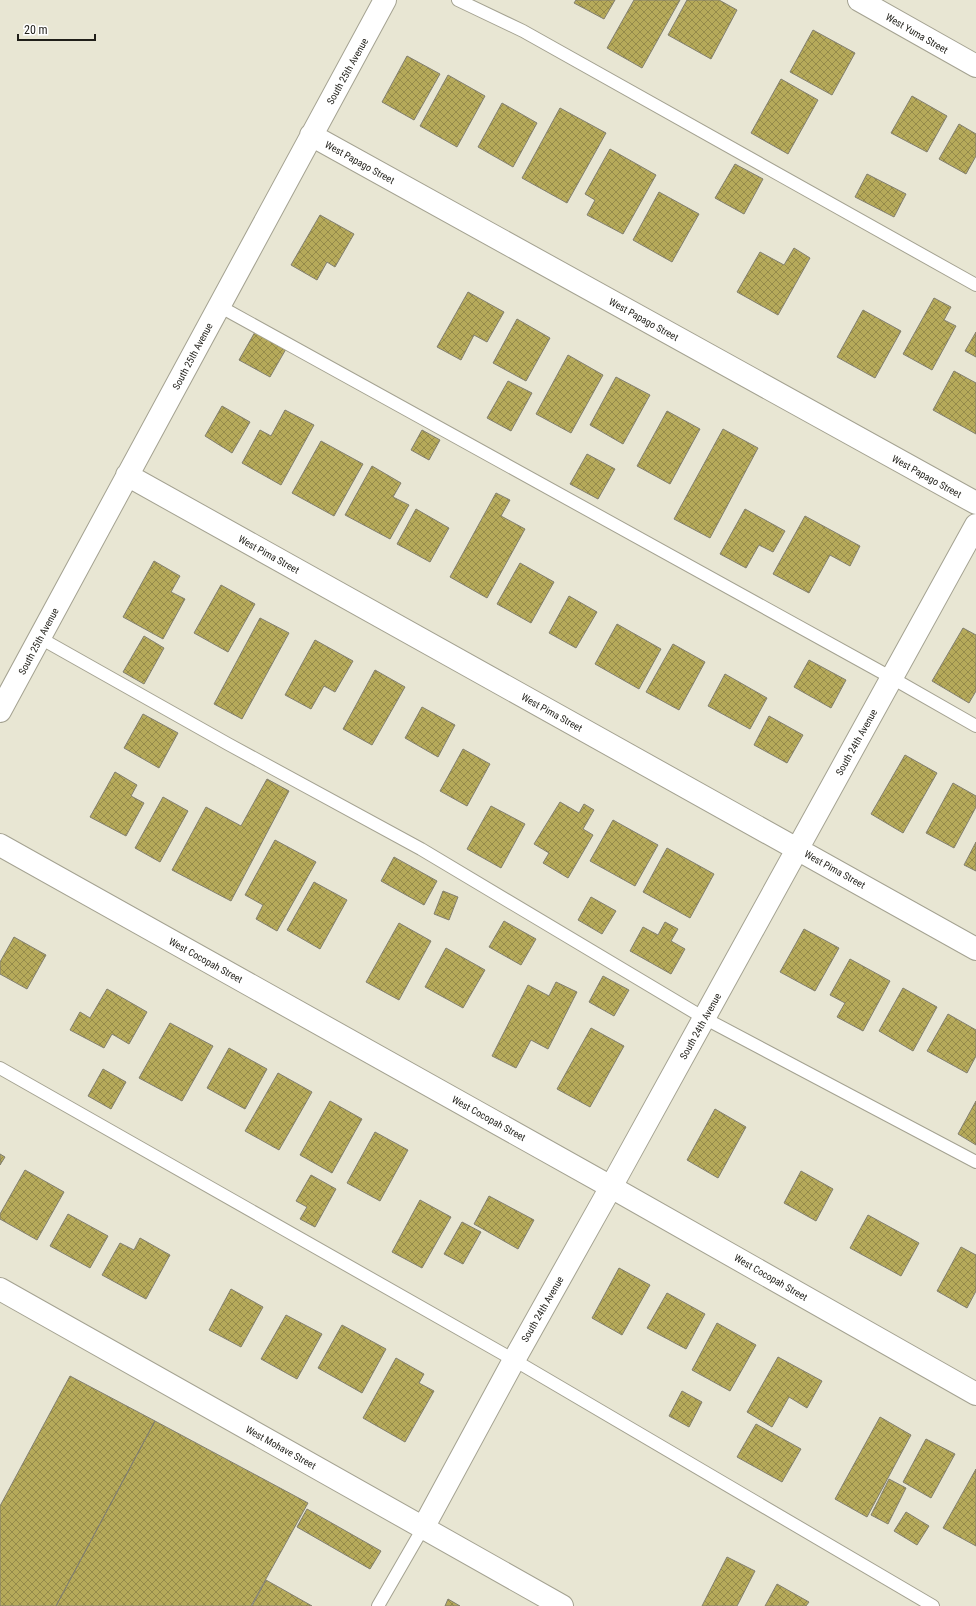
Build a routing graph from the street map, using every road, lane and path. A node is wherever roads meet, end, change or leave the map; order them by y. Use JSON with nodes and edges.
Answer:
{"nodes":[{"id":1,"x":385,"y":0,"type":"edge"},
{"id":2,"x":458,"y":0,"type":"edge"},
{"id":3,"x":859,"y":0,"type":"edge"},
{"id":4,"x":976,"y":66,"type":"edge"},
{"id":5,"x":312,"y":135,"type":"junction"},
{"id":6,"x":976,"y":285,"type":"edge"},
{"id":7,"x":219,"y":306,"type":"junction"},
{"id":8,"x":127,"y":475,"type":"junction"},
{"id":9,"x":976,"y":503,"type":"edge"},
{"id":10,"x":976,"y":525,"type":"edge"},
{"id":11,"x":40,"y":638,"type":"junction"},
{"id":12,"x":892,"y":678,"type":"junction"},
{"id":13,"x":0,"y":712,"type":"edge"},
{"id":14,"x":976,"y":726,"type":"edge"},
{"id":15,"x":0,"y":845,"type":"edge"},
{"id":16,"x":797,"y":848,"type":"junction"},
{"id":17,"x":976,"y":949,"type":"edge"},
{"id":18,"x":704,"y":1018,"type":"junction"},
{"id":19,"x":0,"y":1068,"type":"edge"},
{"id":20,"x":976,"y":1162,"type":"edge"},
{"id":21,"x":611,"y":1187,"type":"junction"},
{"id":22,"x":0,"y":1289,"type":"edge"},
{"id":23,"x":514,"y":1360,"type":"junction"},
{"id":24,"x":976,"y":1394,"type":"edge"},
{"id":25,"x":423,"y":1528,"type":"junction"},
{"id":26,"x":378,"y":1606,"type":"edge"},
{"id":27,"x":562,"y":1606,"type":"edge"},
{"id":28,"x":933,"y":1606,"type":"edge"}],
"edges":[{"from":1,"to":5,"type":"street","name":"South 25th Avenue"},
{"from":2,"to":6,"type":"lane"},
{"from":3,"to":4,"type":"street","name":"West Yuma Street"},
{"from":5,"to":7,"type":"street","name":"South 25th Avenue"},
{"from":5,"to":9,"type":"street","name":"West Papago Street"},
{"from":7,"to":8,"type":"street","name":"South 25th Avenue"},
{"from":7,"to":12,"type":"lane"},
{"from":8,"to":11,"type":"street","name":"South 25th Avenue"},
{"from":8,"to":16,"type":"street","name":"West Pima Street"},
{"from":10,"to":12,"type":"street","name":"South 24th Avenue"},
{"from":11,"to":13,"type":"street","name":"South 25th Avenue"},
{"from":11,"to":18,"type":"lane"},
{"from":12,"to":14,"type":"lane"},
{"from":12,"to":16,"type":"street","name":"South 24th Avenue"},
{"from":15,"to":21,"type":"street","name":"West Cocopah Street"},
{"from":16,"to":17,"type":"street","name":"West Pima Street"},
{"from":16,"to":18,"type":"street","name":"South 24th Avenue"},
{"from":18,"to":20,"type":"lane"},
{"from":18,"to":21,"type":"street","name":"South 24th Avenue"},
{"from":19,"to":23,"type":"lane"},
{"from":21,"to":23,"type":"street","name":"South 24th Avenue"},
{"from":21,"to":24,"type":"street","name":"West Cocopah Street"},
{"from":22,"to":25,"type":"street","name":"West Mohave Street"},
{"from":23,"to":25,"type":"street","name":"South 24th Avenue"},
{"from":23,"to":28,"type":"lane"},
{"from":25,"to":26,"type":"lane"},
{"from":25,"to":27,"type":"street","name":"West Mohave Street"}]}
